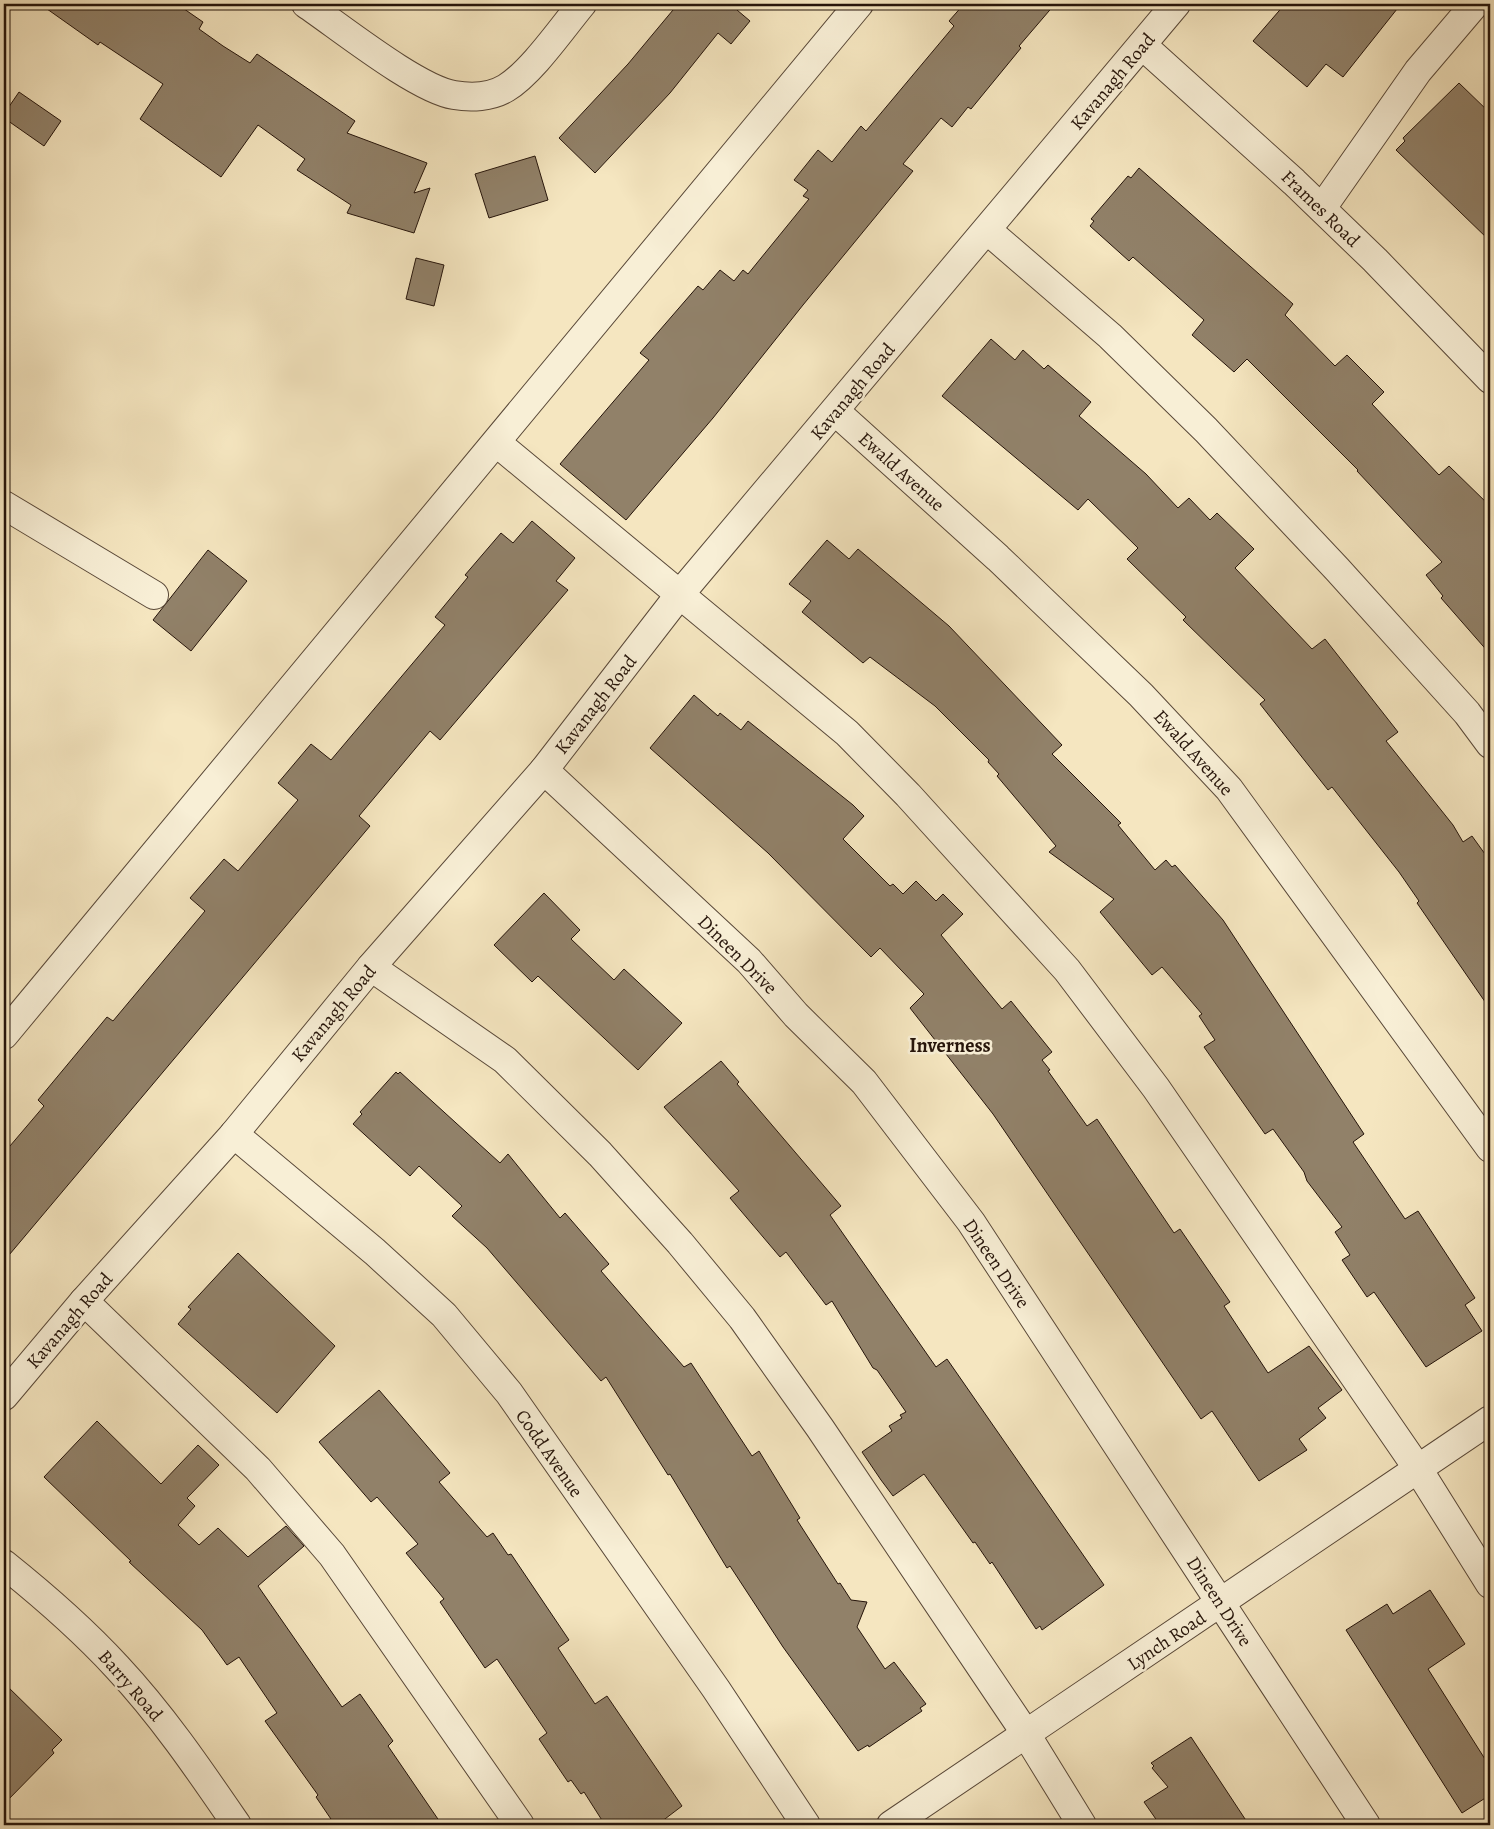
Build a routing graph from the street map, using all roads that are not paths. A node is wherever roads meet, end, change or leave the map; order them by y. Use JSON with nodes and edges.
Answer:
{"nodes":[{"id":1,"x":306,"y":4,"type":"edge"},
{"id":2,"x":582,"y":4,"type":"edge"},
{"id":3,"x":859,"y":4,"type":"edge"},
{"id":4,"x":1176,"y":4,"type":"edge"},
{"id":5,"x":1475,"y":4,"type":"edge"},
{"id":6,"x":1142,"y":45,"type":"junction"},
{"id":7,"x":1322,"y":208,"type":"junction"},
{"id":8,"x":987,"y":230,"type":"junction"},
{"id":9,"x":1490,"y":379,"type":"edge"},
{"id":10,"x":836,"y":411,"type":"junction"},
{"id":11,"x":497,"y":443,"type":"junction"},
{"id":12,"x":4,"y":505,"type":"edge"},
{"id":13,"x":680,"y":594,"type":"junction"},
{"id":14,"x":154,"y":596,"type":"dead end"},
{"id":15,"x":1490,"y":744,"type":"edge"},
{"id":16,"x":544,"y":770,"type":"junction"},
{"id":17,"x":371,"y":967,"type":"junction"},
{"id":18,"x":4,"y":1035,"type":"edge"},
{"id":19,"x":234,"y":1134,"type":"junction"},
{"id":20,"x":1490,"y":1148,"type":"edge"},
{"id":21,"x":84,"y":1301,"type":"junction"},
{"id":22,"x":4,"y":1396,"type":"edge"},
{"id":23,"x":1490,"y":1420,"type":"edge"},
{"id":24,"x":1418,"y":1469,"type":"junction"},
{"id":25,"x":4,"y":1564,"type":"edge"},
{"id":26,"x":1490,"y":1584,"type":"edge"},
{"id":27,"x":1221,"y":1602,"type":"junction"},
{"id":28,"x":1026,"y":1734,"type":"junction"},
{"id":29,"x":237,"y":1825,"type":"edge"},
{"id":30,"x":520,"y":1825,"type":"edge"},
{"id":31,"x":806,"y":1825,"type":"edge"},
{"id":32,"x":891,"y":1825,"type":"edge"},
{"id":33,"x":1082,"y":1825,"type":"edge"},
{"id":34,"x":1366,"y":1825,"type":"edge"}],
"edges":[{"from":1,"to":2,"type":"street"},
{"from":3,"to":11,"type":"street"},
{"from":4,"to":6,"type":"street","name":"Kavanagh Road"},
{"from":5,"to":7,"type":"street"},
{"from":6,"to":7,"type":"street","name":"Frames Road"},
{"from":6,"to":8,"type":"street","name":"Kavanagh Road"},
{"from":7,"to":9,"type":"street","name":"Frames Road"},
{"from":8,"to":10,"type":"street","name":"Kavanagh Road"},
{"from":8,"to":15,"type":"street"},
{"from":10,"to":13,"type":"street","name":"Kavanagh Road"},
{"from":10,"to":20,"type":"street","name":"Ewald Avenue"},
{"from":11,"to":13,"type":"street"},
{"from":11,"to":18,"type":"street"},
{"from":12,"to":14,"type":"street"},
{"from":13,"to":16,"type":"street","name":"Kavanagh Road"},
{"from":13,"to":24,"type":"street"},
{"from":16,"to":17,"type":"street","name":"Kavanagh Road"},
{"from":16,"to":27,"type":"street","name":"Dineen Drive"},
{"from":17,"to":19,"type":"street","name":"Kavanagh Road"},
{"from":17,"to":28,"type":"street"},
{"from":19,"to":21,"type":"street","name":"Kavanagh Road"},
{"from":19,"to":31,"type":"street","name":"Codd Avenue"},
{"from":21,"to":22,"type":"street","name":"Kavanagh Road"},
{"from":21,"to":30,"type":"street"},
{"from":23,"to":24,"type":"street","name":"Lynch Road"},
{"from":24,"to":26,"type":"street"},
{"from":24,"to":27,"type":"street","name":"Lynch Road"},
{"from":25,"to":29,"type":"street","name":"Barry Road"},
{"from":27,"to":28,"type":"street","name":"Lynch Road"},
{"from":27,"to":34,"type":"street","name":"Dineen Drive"},
{"from":28,"to":32,"type":"street","name":"Lynch Road"},
{"from":28,"to":33,"type":"street"}]}
